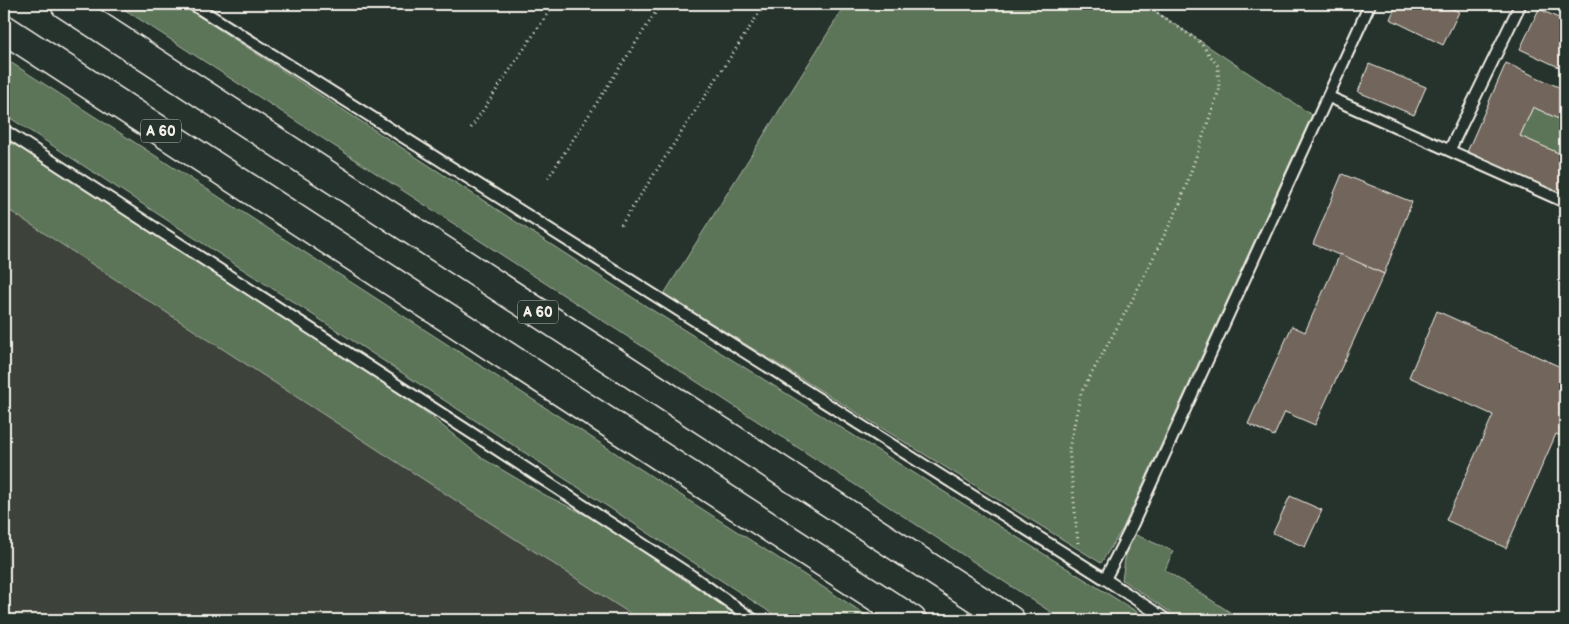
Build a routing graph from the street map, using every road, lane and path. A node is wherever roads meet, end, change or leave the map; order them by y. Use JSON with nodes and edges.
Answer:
{"nodes":[{"id":1,"x":66,"y":4,"type":"edge"},
{"id":2,"x":192,"y":4,"type":"edge"},
{"id":3,"x":554,"y":4,"type":"edge"},
{"id":4,"x":661,"y":4,"type":"edge"},
{"id":5,"x":765,"y":4,"type":"edge"},
{"id":6,"x":1144,"y":4,"type":"edge"},
{"id":7,"x":1370,"y":4,"type":"edge"},
{"id":8,"x":1520,"y":5,"type":"edge"},
{"id":9,"x":4,"y":29,"type":"edge"},
{"id":10,"x":1329,"y":97,"type":"junction"},
{"id":11,"x":471,"y":128,"type":"dead end"},
{"id":12,"x":4,"y":130,"type":"edge"},
{"id":13,"x":1450,"y":149,"type":"junction"},
{"id":14,"x":548,"y":178,"type":"dead end"},
{"id":15,"x":1565,"y":202,"type":"edge"},
{"id":16,"x":621,"y":226,"type":"dead end"},
{"id":17,"x":1080,"y":563,"type":"junction"},
{"id":18,"x":1105,"y":579,"type":"junction"},
{"id":19,"x":754,"y":620,"type":"edge"},
{"id":20,"x":912,"y":620,"type":"edge"},
{"id":21,"x":1010,"y":620,"type":"edge"},
{"id":22,"x":1167,"y":620,"type":"edge"}],
"edges":[{"from":1,"to":21,"type":"highway","number":"A 60"},
{"from":2,"to":17,"type":"lane"},
{"from":3,"to":11,"type":"path"},
{"from":4,"to":14,"type":"path"},
{"from":5,"to":16,"type":"path"},
{"from":6,"to":17,"type":"path"},
{"from":7,"to":10,"type":"lane"},
{"from":8,"to":13,"type":"lane"},
{"from":9,"to":20,"type":"highway","number":"A 60"},
{"from":10,"to":13,"type":"lane"},
{"from":10,"to":18,"type":"lane"},
{"from":12,"to":19,"type":"lane"},
{"from":13,"to":15,"type":"lane"},
{"from":17,"to":18,"type":"lane"},
{"from":18,"to":22,"type":"lane"}]}
